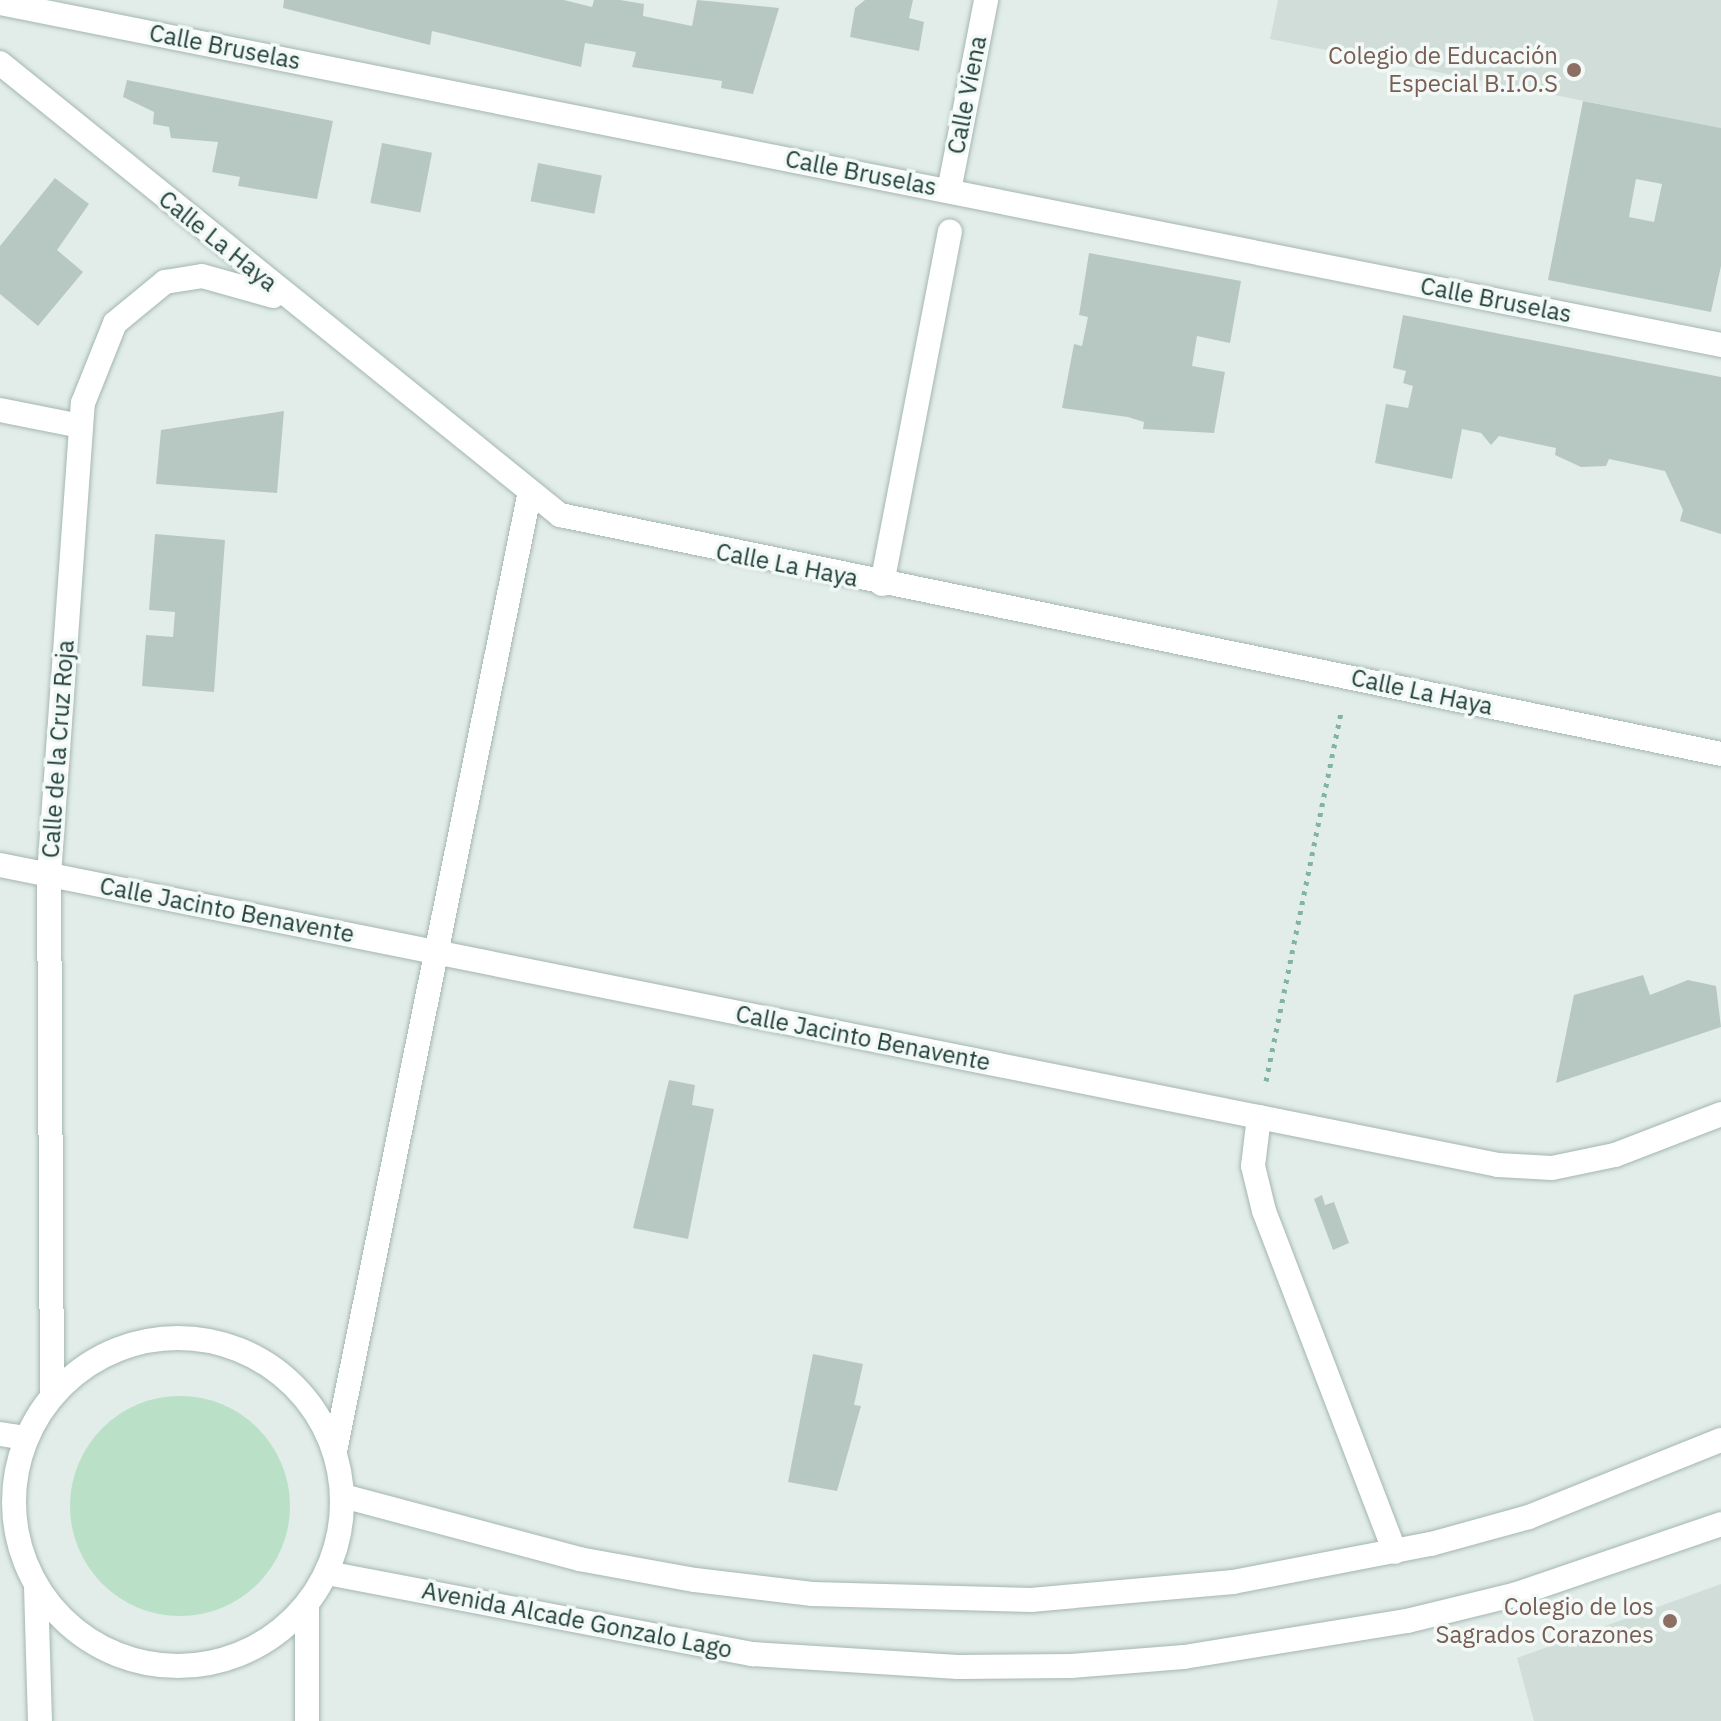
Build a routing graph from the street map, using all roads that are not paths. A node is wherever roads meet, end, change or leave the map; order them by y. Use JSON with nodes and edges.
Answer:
{"nodes":[{"id":1,"x":986,"y":0,"type":"edge"},
{"id":2,"x":0,"y":3,"type":"edge"},
{"id":3,"x":0,"y":63,"type":"edge"},
{"id":4,"x":949,"y":191,"type":"junction"},
{"id":5,"x":950,"y":232,"type":"dead end"},
{"id":6,"x":304,"y":311,"type":"junction"},
{"id":7,"x":1721,"y":345,"type":"edge"},
{"id":8,"x":0,"y":410,"type":"edge"},
{"id":9,"x":80,"y":426,"type":"junction"},
{"id":10,"x":529,"y":496,"type":"junction"},
{"id":11,"x":882,"y":584,"type":"junction"},
{"id":12,"x":1721,"y":754,"type":"edge"},
{"id":13,"x":0,"y":865,"type":"edge"},
{"id":14,"x":49,"y":875,"type":"junction"},
{"id":15,"x":434,"y":951,"type":"junction"},
{"id":16,"x":1721,"y":1114,"type":"edge"},
{"id":17,"x":1259,"y":1117,"type":"junction"},
{"id":18,"x":52,"y":1394,"type":"junction"},
{"id":19,"x":0,"y":1434,"type":"edge"},
{"id":20,"x":25,"y":1438,"type":"junction"},
{"id":21,"x":1721,"y":1440,"type":"edge"},
{"id":22,"x":335,"y":1451,"type":"junction"},
{"id":23,"x":343,"y":1496,"type":"junction"},
{"id":24,"x":6,"y":1507,"type":"edge"},
{"id":25,"x":1721,"y":1524,"type":"edge"},
{"id":26,"x":1395,"y":1552,"type":"junction"},
{"id":27,"x":327,"y":1573,"type":"junction"},
{"id":28,"x":36,"y":1587,"type":"junction"},
{"id":29,"x":307,"y":1605,"type":"junction"},
{"id":30,"x":40,"y":1721,"type":"edge"},
{"id":31,"x":307,"y":1721,"type":"edge"}],
"edges":[{"from":1,"to":4,"type":"street","name":"Calle Viena"},
{"from":2,"to":4,"type":"street","name":"Calle Bruselas"},
{"from":3,"to":6,"type":"street","name":"Calle La Haya"},
{"from":4,"to":7,"type":"street","name":"Calle Bruselas"},
{"from":5,"to":11,"type":"street"},
{"from":6,"to":9,"type":"street","name":"Calle de la Cruz Roja"},
{"from":6,"to":10,"type":"street","name":"Calle La Haya"},
{"from":8,"to":9,"type":"street"},
{"from":9,"to":14,"type":"street","name":"Calle de la Cruz Roja"},
{"from":10,"to":11,"type":"street","name":"Calle La Haya"},
{"from":10,"to":15,"type":"street"},
{"from":11,"to":12,"type":"street","name":"Calle La Haya"},
{"from":13,"to":14,"type":"street","name":"Calle Jacinto Benavente"},
{"from":14,"to":15,"type":"street","name":"Calle Jacinto Benavente"},
{"from":14,"to":18,"type":"street","name":"Calle de la Cruz Roja"},
{"from":15,"to":17,"type":"street","name":"Calle Jacinto Benavente"},
{"from":15,"to":22,"type":"street"},
{"from":16,"to":17,"type":"street","name":"Calle Jacinto Benavente"},
{"from":17,"to":26,"type":"street"},
{"from":18,"to":20,"type":"street"},
{"from":18,"to":22,"type":"street"},
{"from":19,"to":20,"type":"street"},
{"from":20,"to":24,"type":"street"},
{"from":21,"to":26,"type":"street"},
{"from":22,"to":23,"type":"street"},
{"from":23,"to":26,"type":"street"},
{"from":23,"to":27,"type":"street"},
{"from":24,"to":28,"type":"street"},
{"from":25,"to":27,"type":"street","name":"Avenida Alcade Gonzalo Lago"},
{"from":27,"to":29,"type":"street"},
{"from":28,"to":29,"type":"street"},
{"from":28,"to":30,"type":"street"},
{"from":29,"to":31,"type":"street"}]}
